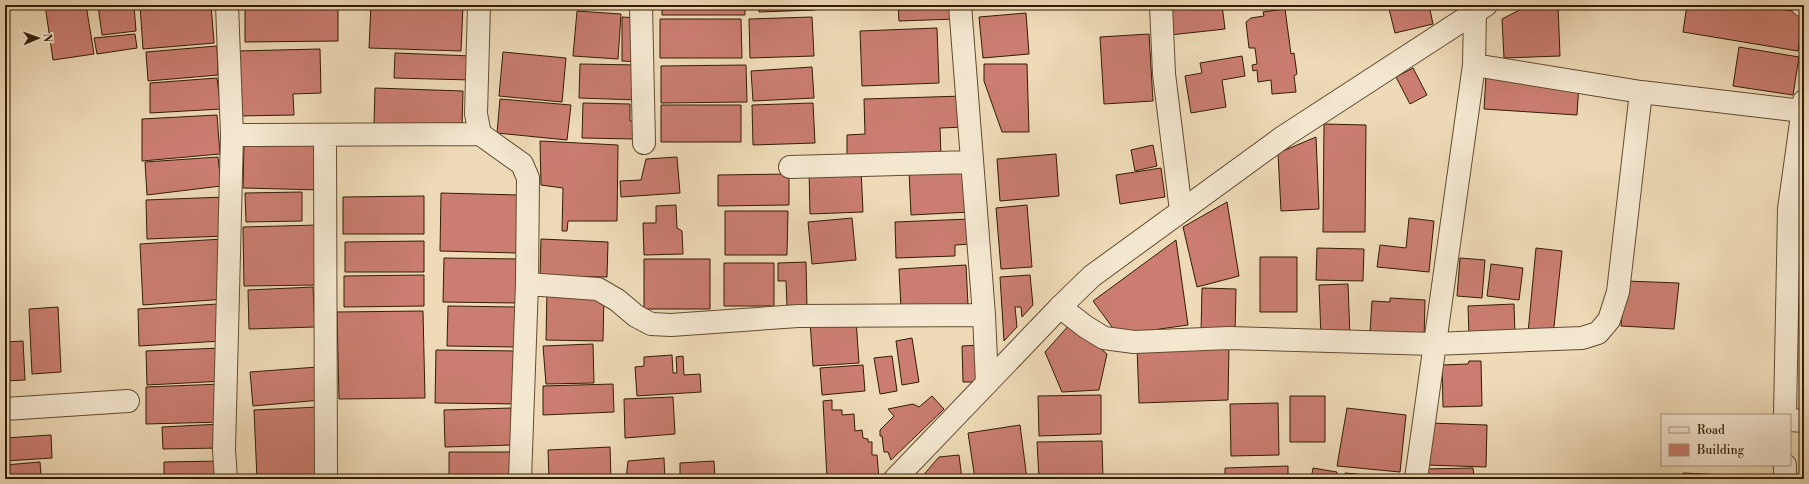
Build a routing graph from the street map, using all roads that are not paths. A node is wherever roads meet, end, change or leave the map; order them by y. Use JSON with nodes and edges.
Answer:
{"nodes":[{"id":1,"x":227,"y":5,"type":"edge"},
{"id":2,"x":479,"y":5,"type":"edge"},
{"id":3,"x":641,"y":5,"type":"edge"},
{"id":4,"x":960,"y":5,"type":"edge"},
{"id":5,"x":1161,"y":5,"type":"edge"},
{"id":6,"x":1480,"y":9,"type":"edge"},
{"id":7,"x":1474,"y":65,"type":"junction"},
{"id":8,"x":1641,"y":92,"type":"junction"},
{"id":9,"x":1803,"y":106,"type":"edge"},
{"id":10,"x":480,"y":134,"type":"junction"},
{"id":11,"x":232,"y":135,"type":"junction"},
{"id":12,"x":325,"y":135,"type":"junction"},
{"id":13,"x":644,"y":143,"type":"dead end"},
{"id":14,"x":1800,"y":158,"type":"edge"},
{"id":15,"x":972,"y":162,"type":"junction"},
{"id":16,"x":790,"y":167,"type":"dead end"},
{"id":17,"x":1181,"y":211,"type":"junction"},
{"id":18,"x":527,"y":284,"type":"junction"},
{"id":19,"x":1060,"y":307,"type":"junction"},
{"id":20,"x":984,"y":315,"type":"junction"},
{"id":21,"x":1434,"y":344,"type":"junction"},
{"id":22,"x":986,"y":383,"type":"junction"},
{"id":23,"x":128,"y":401,"type":"dead end"},
{"id":24,"x":5,"y":409,"type":"edge"},
{"id":25,"x":1785,"y":414,"type":"edge"},
{"id":26,"x":1791,"y":420,"type":"edge"},
{"id":27,"x":1804,"y":421,"type":"edge"},
{"id":28,"x":1785,"y":466,"type":"edge"},
{"id":29,"x":226,"y":479,"type":"edge"},
{"id":30,"x":326,"y":479,"type":"edge"},
{"id":31,"x":520,"y":479,"type":"edge"},
{"id":32,"x":895,"y":479,"type":"edge"},
{"id":33,"x":1416,"y":479,"type":"edge"},
{"id":34,"x":1785,"y":479,"type":"edge"}],
"edges":[{"from":1,"to":11,"type":"street"},
{"from":2,"to":10,"type":"street"},
{"from":3,"to":13,"type":"street"},
{"from":4,"to":15,"type":"street"},
{"from":5,"to":17,"type":"street"},
{"from":6,"to":7,"type":"street"},
{"from":6,"to":17,"type":"street"},
{"from":7,"to":8,"type":"street"},
{"from":7,"to":21,"type":"street"},
{"from":8,"to":9,"type":"street"},
{"from":8,"to":21,"type":"street"},
{"from":9,"to":14,"type":"street"},
{"from":10,"to":12,"type":"street"},
{"from":10,"to":18,"type":"street"},
{"from":11,"to":12,"type":"street"},
{"from":11,"to":29,"type":"street"},
{"from":12,"to":30,"type":"street"},
{"from":14,"to":25,"type":"street"},
{"from":15,"to":16,"type":"street"},
{"from":15,"to":20,"type":"street"},
{"from":17,"to":19,"type":"street"},
{"from":18,"to":20,"type":"street"},
{"from":18,"to":31,"type":"street"},
{"from":19,"to":21,"type":"street"},
{"from":19,"to":22,"type":"street"},
{"from":20,"to":22,"type":"street"},
{"from":21,"to":33,"type":"street"},
{"from":22,"to":32,"type":"street"},
{"from":23,"to":24,"type":"street"},
{"from":26,"to":27,"type":"street"},
{"from":28,"to":34,"type":"street"}]}
